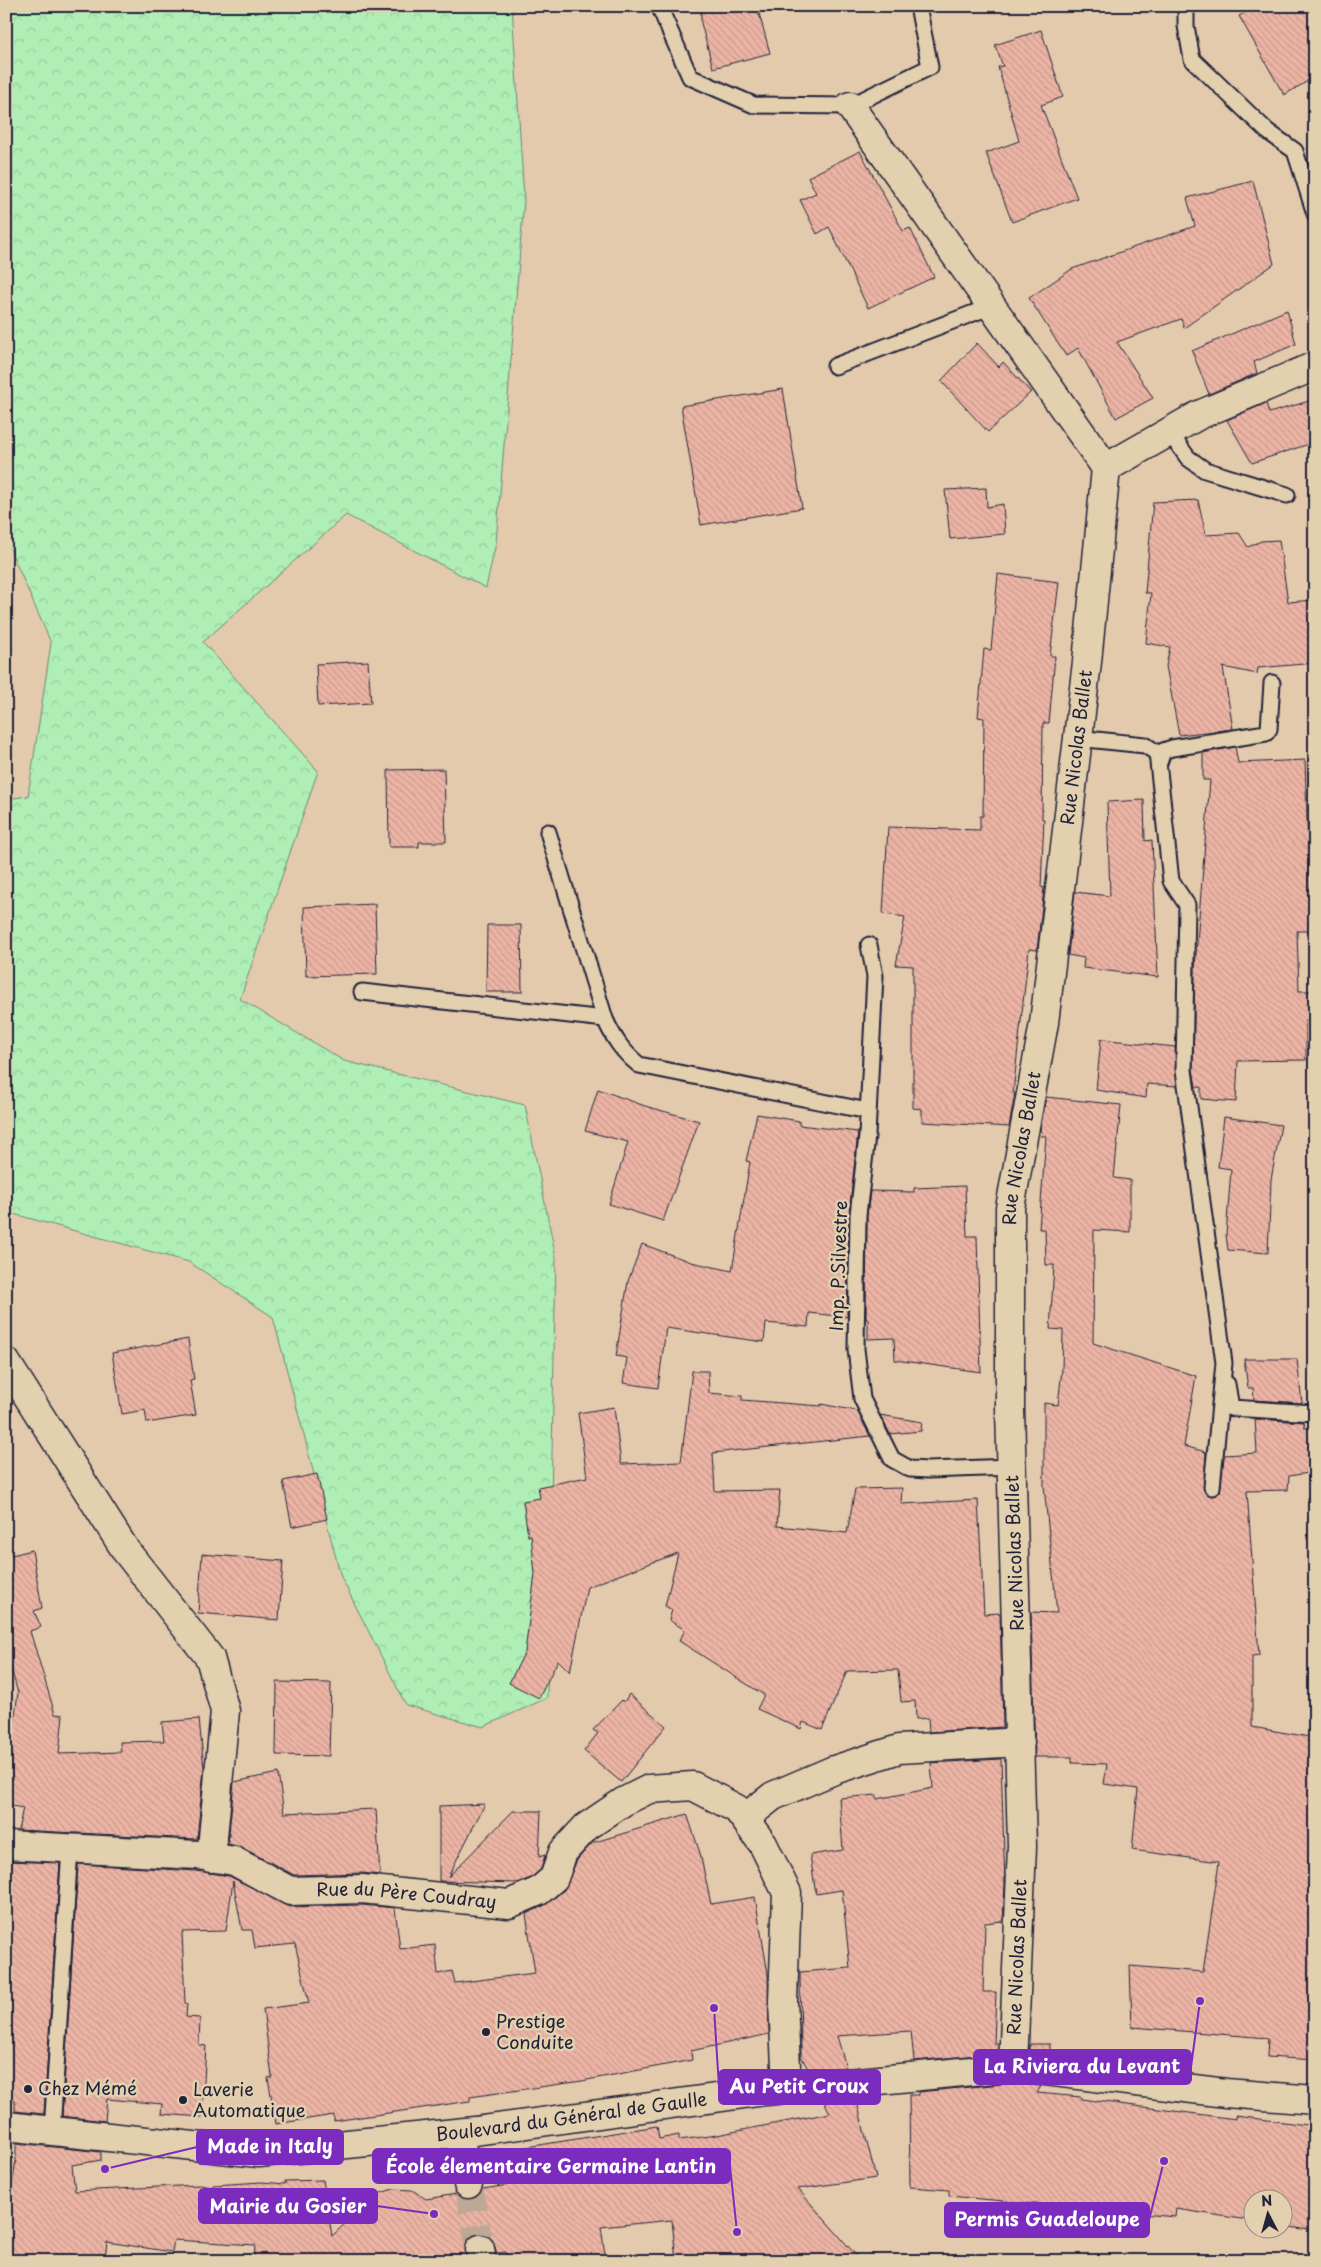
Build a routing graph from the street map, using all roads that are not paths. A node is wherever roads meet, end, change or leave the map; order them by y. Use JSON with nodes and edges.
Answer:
{"nodes":[{"id":1,"x":659,"y":6,"type":"edge"},
{"id":2,"x":918,"y":6,"type":"edge"},
{"id":3,"x":1186,"y":6,"type":"edge"},
{"id":4,"x":850,"y":106,"type":"junction"},
{"id":5,"x":1315,"y":214,"type":"edge"},
{"id":6,"x":992,"y":306,"type":"junction"},
{"id":7,"x":834,"y":366,"type":"dead end"},
{"id":8,"x":1315,"y":366,"type":"edge"},
{"id":9,"x":1169,"y":432,"type":"junction"},
{"id":10,"x":1106,"y":468,"type":"junction"},
{"id":11,"x":1287,"y":495,"type":"dead end"},
{"id":12,"x":1272,"y":683,"type":"dead end"},
{"id":13,"x":1077,"y":738,"type":"junction"},
{"id":14,"x":1159,"y":763,"type":"junction"},
{"id":15,"x":548,"y":832,"type":"dead end"},
{"id":16,"x":870,"y":945,"type":"dead end"},
{"id":17,"x":362,"y":992,"type":"dead end"},
{"id":18,"x":606,"y":1019,"type":"junction"},
{"id":19,"x":868,"y":1111,"type":"junction"},
{"id":20,"x":6,"y":1362,"type":"edge"},
{"id":21,"x":1224,"y":1363,"type":"junction"},
{"id":22,"x":1315,"y":1413,"type":"edge"},
{"id":23,"x":1012,"y":1467,"type":"junction"},
{"id":24,"x":1212,"y":1487,"type":"dead end"},
{"id":25,"x":1020,"y":1742,"type":"junction"},
{"id":26,"x":745,"y":1818,"type":"junction"},
{"id":27,"x":6,"y":1845,"type":"edge"},
{"id":28,"x":70,"y":1848,"type":"junction"},
{"id":29,"x":211,"y":1858,"type":"junction"},
{"id":30,"x":1013,"y":2067,"type":"junction"},
{"id":31,"x":787,"y":2089,"type":"junction"},
{"id":32,"x":1315,"y":2100,"type":"edge"},
{"id":33,"x":6,"y":2126,"type":"edge"},
{"id":34,"x":52,"y":2131,"type":"junction"},
{"id":35,"x":459,"y":2133,"type":"junction"},
{"id":36,"x":468,"y":2184,"type":"tunnel mouth"}],
"edges":[{"from":1,"to":4,"type":"lane"},
{"from":2,"to":4,"type":"lane"},
{"from":3,"to":5,"type":"lane"},
{"from":4,"to":6,"type":"street"},
{"from":6,"to":7,"type":"lane"},
{"from":6,"to":10,"type":"street"},
{"from":8,"to":9,"type":"street"},
{"from":9,"to":10,"type":"street"},
{"from":9,"to":11,"type":"lane"},
{"from":10,"to":13,"type":"street","name":"Rue Nicolas Ballet"},
{"from":12,"to":14,"type":"lane"},
{"from":13,"to":14,"type":"lane"},
{"from":13,"to":23,"type":"street","name":"Rue Nicolas Ballet"},
{"from":14,"to":21,"type":"lane"},
{"from":15,"to":18,"type":"lane"},
{"from":16,"to":19,"type":"lane","name":"Imp. P.Silvestre"},
{"from":17,"to":18,"type":"lane"},
{"from":18,"to":19,"type":"lane"},
{"from":19,"to":23,"type":"lane","name":"Imp. P.Silvestre"},
{"from":20,"to":29,"type":"street"},
{"from":21,"to":22,"type":"lane"},
{"from":21,"to":24,"type":"lane"},
{"from":23,"to":25,"type":"street","name":"Rue Nicolas Ballet"},
{"from":25,"to":26,"type":"street"},
{"from":25,"to":30,"type":"street","name":"Rue Nicolas Ballet"},
{"from":26,"to":29,"type":"street","name":"Rue du Père Coudray"},
{"from":26,"to":31,"type":"street","name":"Rue du Père Coudray"},
{"from":27,"to":28,"type":"street","name":"Rue du Père Coudray"},
{"from":28,"to":29,"type":"street","name":"Rue du Père Coudray"},
{"from":28,"to":34,"type":"lane"},
{"from":30,"to":31,"type":"street","name":"Boulevard du Général de Gaulle"},
{"from":30,"to":32,"type":"street","name":"Boulevard du Général de Gaulle"},
{"from":31,"to":35,"type":"street","name":"Boulevard du Général de Gaulle"},
{"from":33,"to":34,"type":"street","name":"Boulevard du Général de Gaulle"},
{"from":34,"to":35,"type":"street","name":"Boulevard du Général de Gaulle"},
{"from":35,"to":36,"type":"street"}]}
